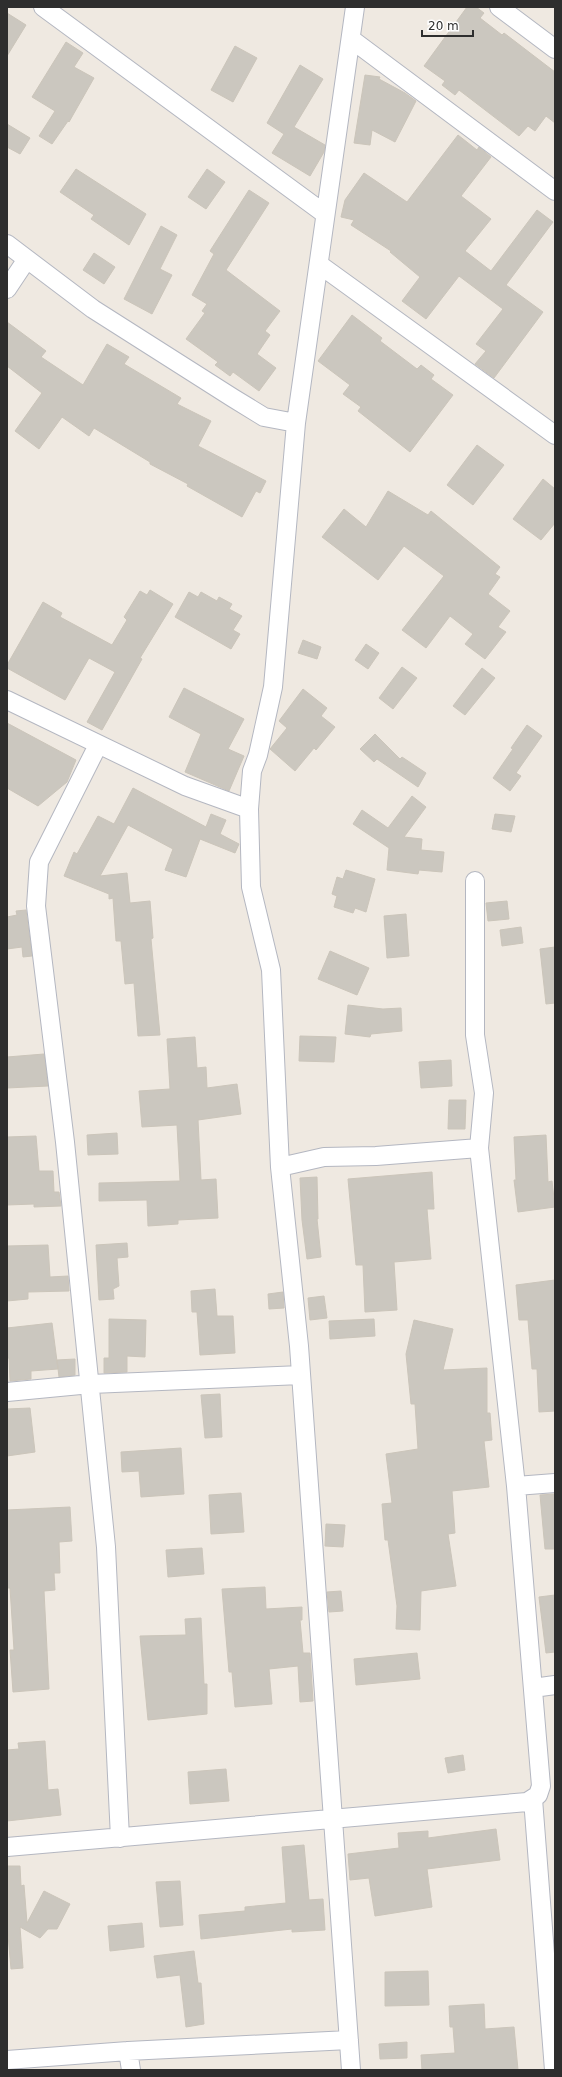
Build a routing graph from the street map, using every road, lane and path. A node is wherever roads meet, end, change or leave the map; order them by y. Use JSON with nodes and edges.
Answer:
{"nodes":[{"id":1,"x":43,"y":7,"type":"edge"},
{"id":2,"x":354,"y":7,"type":"edge"},
{"id":3,"x":499,"y":7,"type":"edge"},
{"id":4,"x":351,"y":39,"type":"junction"},
{"id":5,"x":555,"y":49,"type":"edge"},
{"id":6,"x":555,"y":191,"type":"edge"},
{"id":7,"x":325,"y":214,"type":"junction"},
{"id":8,"x":7,"y":244,"type":"edge"},
{"id":9,"x":27,"y":259,"type":"junction"},
{"id":10,"x":320,"y":264,"type":"junction"},
{"id":11,"x":7,"y":290,"type":"edge"},
{"id":12,"x":296,"y":423,"type":"junction"},
{"id":13,"x":555,"y":435,"type":"edge"},
{"id":14,"x":7,"y":700,"type":"edge"},
{"id":15,"x":98,"y":746,"type":"junction"},
{"id":16,"x":249,"y":809,"type":"junction"},
{"id":17,"x":475,"y":881,"type":"dead end"},
{"id":18,"x":479,"y":1148,"type":"junction"},
{"id":19,"x":280,"y":1167,"type":"junction"},
{"id":20,"x":301,"y":1375,"type":"junction"},
{"id":21,"x":91,"y":1384,"type":"junction"},
{"id":22,"x":7,"y":1392,"type":"edge"},
{"id":23,"x":555,"y":1483,"type":"edge"},
{"id":24,"x":516,"y":1486,"type":"junction"},
{"id":25,"x":555,"y":1685,"type":"edge"},
{"id":26,"x":533,"y":1688,"type":"junction"},
{"id":27,"x":543,"y":1790,"type":"edge"},
{"id":28,"x":332,"y":1818,"type":"junction"},
{"id":29,"x":120,"y":1838,"type":"junction"},
{"id":30,"x":7,"y":1847,"type":"edge"},
{"id":31,"x":349,"y":2040,"type":"junction"},
{"id":32,"x":128,"y":2052,"type":"junction"},
{"id":33,"x":7,"y":2060,"type":"edge"},
{"id":34,"x":131,"y":2070,"type":"edge"},
{"id":35,"x":351,"y":2070,"type":"edge"},
{"id":36,"x":554,"y":2070,"type":"edge"}],
"edges":[{"from":1,"to":7,"type":"street"},
{"from":2,"to":4,"type":"street"},
{"from":3,"to":5,"type":"street"},
{"from":4,"to":6,"type":"street"},
{"from":4,"to":7,"type":"street"},
{"from":7,"to":10,"type":"street"},
{"from":8,"to":9,"type":"street"},
{"from":9,"to":11,"type":"street"},
{"from":9,"to":12,"type":"street"},
{"from":10,"to":12,"type":"street"},
{"from":10,"to":13,"type":"street"},
{"from":12,"to":16,"type":"street"},
{"from":14,"to":15,"type":"street"},
{"from":15,"to":16,"type":"street"},
{"from":15,"to":21,"type":"street"},
{"from":16,"to":19,"type":"street"},
{"from":17,"to":18,"type":"street"},
{"from":18,"to":19,"type":"street"},
{"from":18,"to":24,"type":"street"},
{"from":19,"to":20,"type":"street"},
{"from":20,"to":21,"type":"street"},
{"from":20,"to":28,"type":"street"},
{"from":21,"to":22,"type":"street"},
{"from":21,"to":29,"type":"street"},
{"from":23,"to":24,"type":"street"},
{"from":24,"to":26,"type":"street"},
{"from":25,"to":26,"type":"street"},
{"from":26,"to":27,"type":"street"},
{"from":27,"to":28,"type":"street"},
{"from":27,"to":36,"type":"street"},
{"from":28,"to":29,"type":"street"},
{"from":28,"to":31,"type":"street"},
{"from":29,"to":30,"type":"street"},
{"from":31,"to":32,"type":"street"},
{"from":31,"to":35,"type":"street"},
{"from":32,"to":33,"type":"street"},
{"from":32,"to":34,"type":"street"}]}
